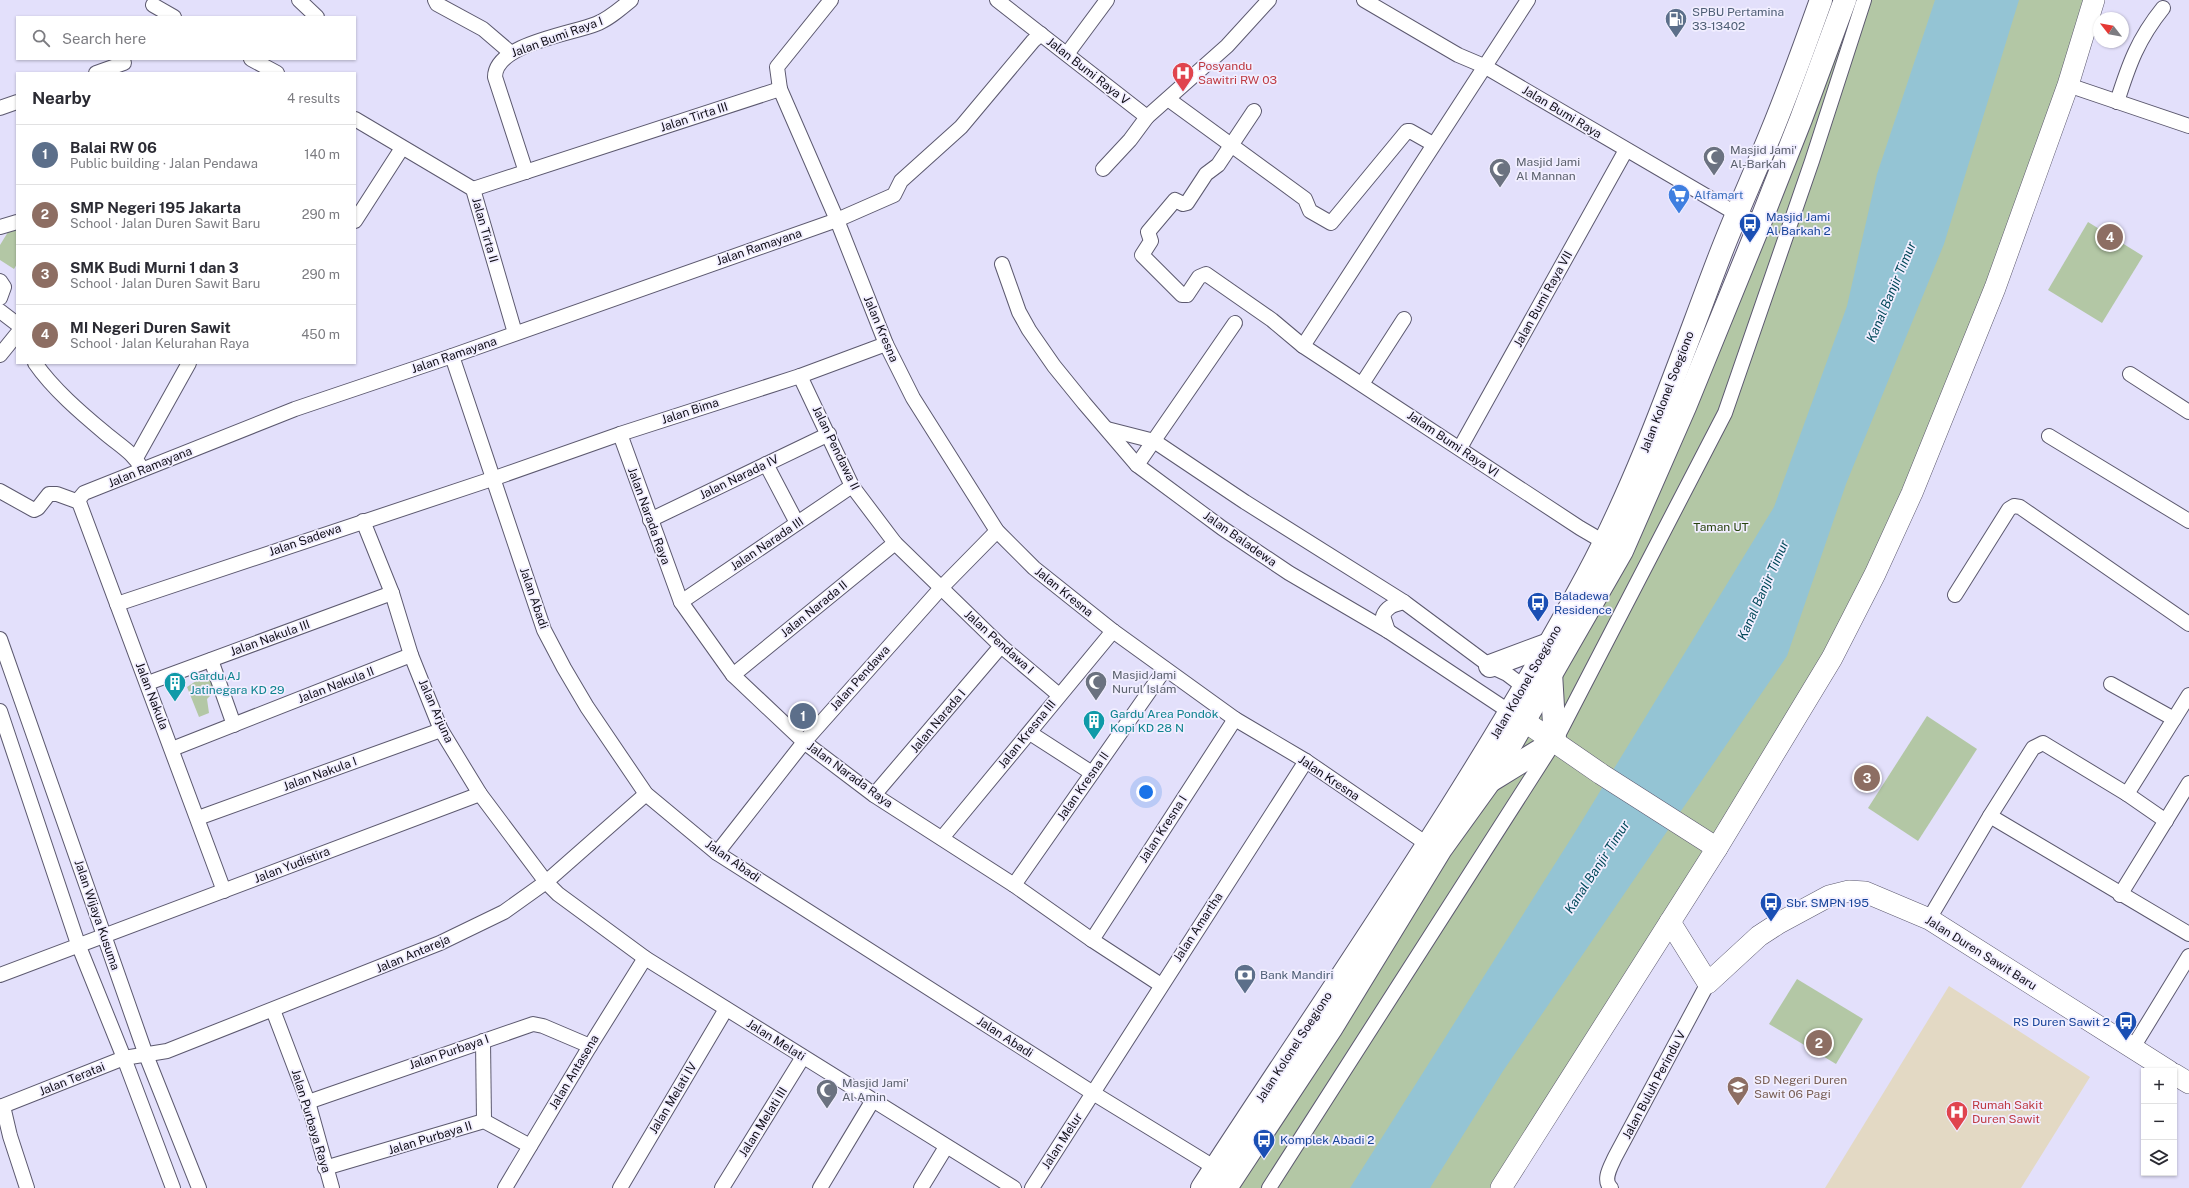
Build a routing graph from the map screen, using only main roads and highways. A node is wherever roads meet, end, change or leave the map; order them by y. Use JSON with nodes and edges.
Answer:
{"nodes":[{"id":1,"x":1821,"y":0,"type":"edge"},
{"id":2,"x":1845,"y":0,"type":"edge"},
{"id":3,"x":1549,"y":644,"type":"junction"},
{"id":4,"x":1490,"y":666,"type":"road end"},
{"id":5,"x":1551,"y":672,"type":"junction"},
{"id":6,"x":1531,"y":692,"type":"junction"},
{"id":7,"x":1518,"y":717,"type":"junction"},
{"id":8,"x":1490,"y":781,"type":"junction"},
{"id":9,"x":1225,"y":1178,"type":"edge"},
{"id":10,"x":1202,"y":1188,"type":"edge"}],
"edges":[{"from":1,"to":3,"type":"main road","name":"Jalan Kolonel Soegiono"},
{"from":2,"to":5,"type":"main road","name":"Jalan Kolonel Soegiono"},
{"from":3,"to":4,"type":"main road"},
{"from":3,"to":6,"type":"main road","name":"Jalan Kolonel Soegiono"},
{"from":5,"to":6,"type":"main road","name":"Jalan Kolonel Soegiono"},
{"from":5,"to":8,"type":"main road"},
{"from":6,"to":7,"type":"main road","name":"Jalan Kolonel Soegiono"},
{"from":7,"to":8,"type":"main road","name":"Jalan Kolonel Soegiono"},
{"from":7,"to":9,"type":"main road","name":"Jalan Kolonel Soegiono"},
{"from":8,"to":9,"type":"main road","name":"Jalan Kolonel Soegiono"},
{"from":9,"to":10,"type":"main road","name":"Jalan Kolonel Soegiono"}]}
